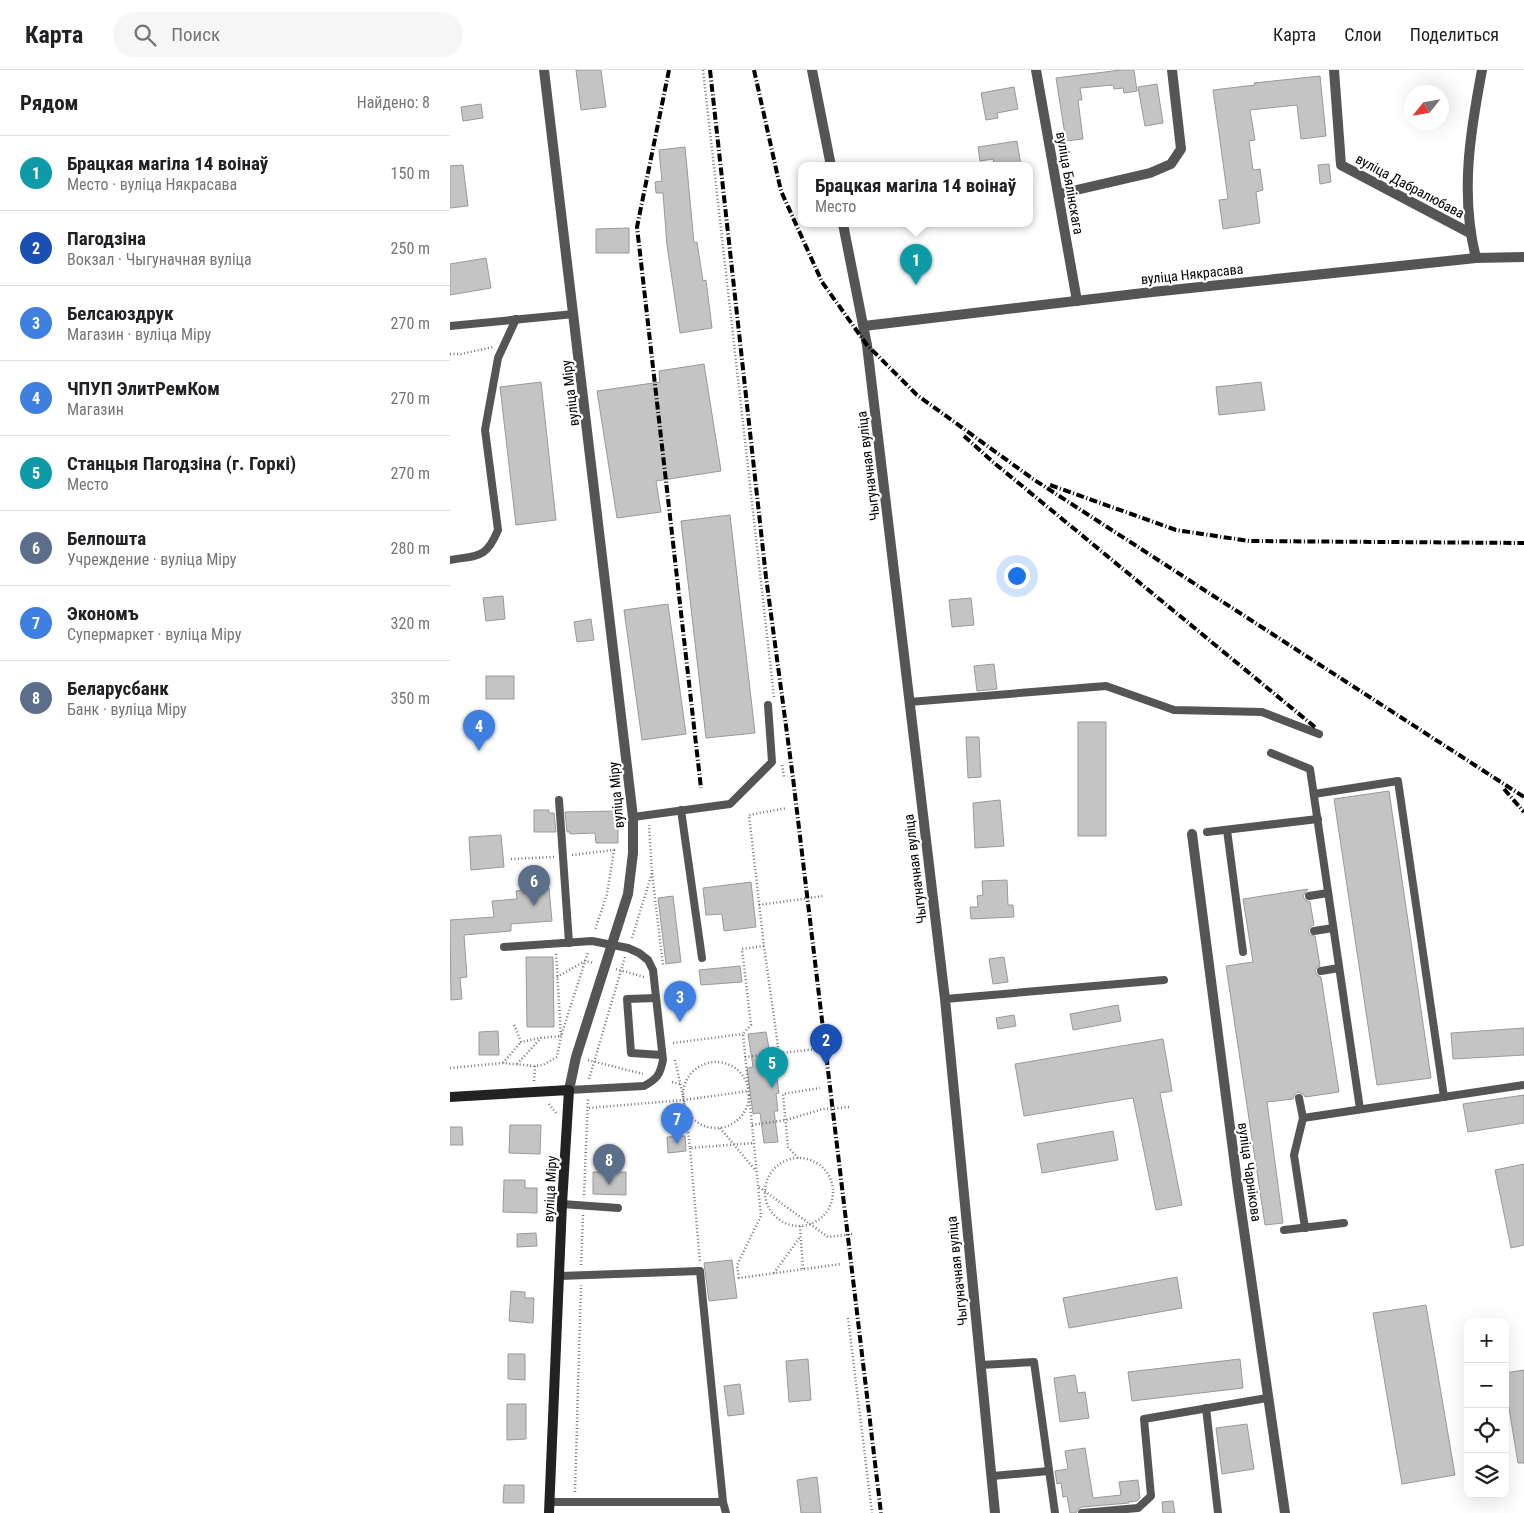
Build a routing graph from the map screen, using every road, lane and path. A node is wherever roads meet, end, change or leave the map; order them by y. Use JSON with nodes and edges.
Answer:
{"nodes":[{"id":1,"x":544,"y":70,"type":"edge"},
{"id":2,"x":703,"y":70,"type":"edge"},
{"id":3,"x":812,"y":70,"type":"edge"},
{"id":4,"x":1036,"y":70,"type":"edge"},
{"id":5,"x":1172,"y":70,"type":"edge"},
{"id":6,"x":1334,"y":70,"type":"edge"},
{"id":7,"x":1482,"y":70,"type":"edge"},
{"id":8,"x":830,"y":162,"type":"edge"},
{"id":9,"x":1059,"y":194,"type":"junction"},
{"id":10,"x":844,"y":227,"type":"edge"},
{"id":11,"x":1470,"y":233,"type":"junction"},
{"id":12,"x":1524,"y":256,"type":"edge"},
{"id":13,"x":1476,"y":258,"type":"junction"},
{"id":14,"x":1077,"y":301,"type":"junction"},
{"id":15,"x":574,"y":314,"type":"junction"},
{"id":16,"x":516,"y":319,"type":"junction"},
{"id":17,"x":450,"y":326,"type":"edge"},
{"id":18,"x":864,"y":326,"type":"junction"},
{"id":19,"x":504,"y":345,"type":"junction"},
{"id":20,"x":450,"y":354,"type":"edge"},
{"id":21,"x":450,"y":560,"type":"edge"},
{"id":22,"x":909,"y":702,"type":"junction"},
{"id":23,"x":771,"y":704,"type":"joint"},
{"id":24,"x":1319,"y":734,"type":"dead end"},
{"id":25,"x":1271,"y":753,"type":"dead end"},
{"id":26,"x":782,"y":758,"type":"dead end"},
{"id":27,"x":784,"y":777,"type":"dead end"},
{"id":28,"x":1314,"y":794,"type":"junction"},
{"id":29,"x":559,"y":800,"type":"dead end"},
{"id":30,"x":787,"y":808,"type":"dead end"},
{"id":31,"x":681,"y":810,"type":"junction"},
{"id":32,"x":648,"y":815,"type":"junction"},
{"id":33,"x":633,"y":817,"type":"junction"},
{"id":34,"x":1318,"y":819,"type":"junction"},
{"id":35,"x":1227,"y":830,"type":"junction"},
{"id":36,"x":1206,"y":832,"type":"dead end"},
{"id":37,"x":1192,"y":834,"type":"dead end"},
{"id":38,"x":563,"y":856,"type":"junction"},
{"id":39,"x":511,"y":859,"type":"dead end"},
{"id":40,"x":652,"y":873,"type":"junction"},
{"id":41,"x":1328,"y":893,"type":"junction"},
{"id":42,"x":823,"y":896,"type":"dead end"},
{"id":43,"x":1309,"y":896,"type":"dead end"},
{"id":44,"x":759,"y":905,"type":"junction"},
{"id":45,"x":1333,"y":928,"type":"junction"},
{"id":46,"x":1314,"y":931,"type":"dead end"},
{"id":47,"x":631,"y":940,"type":"dead end"},
{"id":48,"x":569,"y":943,"type":"junction"},
{"id":49,"x":556,"y":944,"type":"junction"},
{"id":50,"x":611,"y":946,"type":"junction"},
{"id":51,"x":764,"y":946,"type":"junction"},
{"id":52,"x":504,"y":947,"type":"dead end"},
{"id":53,"x":1243,"y":952,"type":"dead end"},
{"id":54,"x":626,"y":955,"type":"dead end"},
{"id":55,"x":702,"y":958,"type":"dead end"},
{"id":56,"x":596,"y":964,"type":"dead end"},
{"id":57,"x":612,"y":968,"type":"dead end"},
{"id":58,"x":1339,"y":968,"type":"junction"},
{"id":59,"x":621,"y":971,"type":"junction"},
{"id":60,"x":1321,"y":971,"type":"dead end"},
{"id":61,"x":664,"y":974,"type":"dead end"},
{"id":62,"x":557,"y":977,"type":"junction"},
{"id":63,"x":648,"y":978,"type":"dead end"},
{"id":64,"x":1164,"y":980,"type":"dead end"},
{"id":65,"x":656,"y":998,"type":"junction"},
{"id":66,"x":945,"y":999,"type":"junction"},
{"id":67,"x":514,"y":1025,"type":"dead end"},
{"id":68,"x":742,"y":1034,"type":"junction"},
{"id":69,"x":541,"y":1038,"type":"junction"},
{"id":70,"x":521,"y":1042,"type":"junction"},
{"id":71,"x":673,"y":1043,"type":"dead end"},
{"id":72,"x":816,"y":1049,"type":"dead end"},
{"id":73,"x":563,"y":1053,"type":"dead end"},
{"id":74,"x":780,"y":1053,"type":"junction"},
{"id":75,"x":662,"y":1055,"type":"junction"},
{"id":76,"x":745,"y":1057,"type":"junction"},
{"id":77,"x":584,"y":1059,"type":"dead end"},
{"id":78,"x":594,"y":1062,"type":"junction"},
{"id":79,"x":503,"y":1063,"type":"junction"},
{"id":80,"x":675,"y":1063,"type":"dead end"},
{"id":81,"x":517,"y":1064,"type":"junction"},
{"id":82,"x":535,"y":1066,"type":"junction"},
{"id":83,"x":450,"y":1068,"type":"edge"},
{"id":84,"x":648,"y":1075,"type":"dead end"},
{"id":85,"x":782,"y":1075,"type":"dead end"},
{"id":86,"x":534,"y":1081,"type":"dead end"},
{"id":87,"x":589,"y":1081,"type":"dead end"},
{"id":88,"x":672,"y":1082,"type":"dead end"},
{"id":89,"x":680,"y":1084,"type":"junction"},
{"id":90,"x":1524,"y":1085,"type":"edge"},
{"id":91,"x":820,"y":1088,"type":"dead end"},
{"id":92,"x":569,"y":1090,"type":"junction"},
{"id":93,"x":748,"y":1091,"type":"junction"},
{"id":94,"x":588,"y":1096,"type":"dead end"},
{"id":95,"x":450,"y":1097,"type":"edge"},
{"id":96,"x":1444,"y":1097,"type":"junction"},
{"id":97,"x":1299,"y":1098,"type":"dead end"},
{"id":98,"x":684,"y":1100,"type":"junction"},
{"id":99,"x":850,"y":1107,"type":"dead end"},
{"id":100,"x":588,"y":1108,"type":"junction"},
{"id":101,"x":1360,"y":1109,"type":"junction"},
{"id":102,"x":1303,"y":1118,"type":"junction"},
{"id":103,"x":786,"y":1120,"type":"junction"},
{"id":104,"x":752,"y":1126,"type":"junction"},
{"id":105,"x":673,"y":1127,"type":"dead end"},
{"id":106,"x":687,"y":1127,"type":"junction"},
{"id":107,"x":720,"y":1128,"type":"junction"},
{"id":108,"x":754,"y":1142,"type":"junction"},
{"id":109,"x":733,"y":1145,"type":"junction"},
{"id":110,"x":690,"y":1148,"type":"junction"},
{"id":111,"x":798,"y":1158,"type":"junction"},
{"id":112,"x":757,"y":1172,"type":"junction"},
{"id":113,"x":758,"y":1187,"type":"junction"},
{"id":114,"x":766,"y":1192,"type":"junction"},
{"id":115,"x":562,"y":1204,"type":"junction"},
{"id":116,"x":584,"y":1206,"type":"junction"},
{"id":117,"x":618,"y":1208,"type":"dead end"},
{"id":118,"x":1344,"y":1223,"type":"dead end"},
{"id":119,"x":810,"y":1224,"type":"junction"},
{"id":120,"x":800,"y":1226,"type":"junction"},
{"id":121,"x":1305,"y":1228,"type":"junction"},
{"id":122,"x":1284,"y":1230,"type":"dead end"},
{"id":123,"x":853,"y":1234,"type":"dead end"},
{"id":124,"x":800,"y":1237,"type":"junction"},
{"id":125,"x":841,"y":1264,"type":"dead end"},
{"id":126,"x":803,"y":1269,"type":"junction"},
{"id":127,"x":700,"y":1271,"type":"junction"},
{"id":128,"x":774,"y":1273,"type":"junction"},
{"id":129,"x":581,"y":1274,"type":"junction"},
{"id":130,"x":560,"y":1276,"type":"junction"},
{"id":131,"x":848,"y":1318,"type":"dead end"},
{"id":132,"x":980,"y":1365,"type":"junction"},
{"id":133,"x":1267,"y":1398,"type":"junction"},
{"id":134,"x":1206,"y":1408,"type":"junction"},
{"id":135,"x":1049,"y":1471,"type":"junction"},
{"id":136,"x":992,"y":1476,"type":"junction"},
{"id":137,"x":549,"y":1502,"type":"junction"},
{"id":138,"x":574,"y":1502,"type":"junction"},
{"id":139,"x":722,"y":1502,"type":"junction"},
{"id":140,"x":1138,"y":1511,"type":"edge"},
{"id":141,"x":549,"y":1513,"type":"edge"},
{"id":142,"x":726,"y":1513,"type":"edge"},
{"id":143,"x":872,"y":1513,"type":"edge"},
{"id":144,"x":995,"y":1513,"type":"edge"},
{"id":145,"x":1055,"y":1513,"type":"edge"},
{"id":146,"x":1082,"y":1513,"type":"edge"},
{"id":147,"x":1218,"y":1513,"type":"edge"},
{"id":148,"x":1285,"y":1513,"type":"edge"}],
"edges":[{"from":1,"to":15,"type":"street","name":"вуліца Міру"},
{"from":2,"to":23,"type":"path"},
{"from":3,"to":8,"type":"street"},
{"from":4,"to":9,"type":"street","name":"вуліца Бялінскага"},
{"from":5,"to":9,"type":"street"},
{"from":6,"to":11,"type":"street","name":"вуліца Дабралюбава"},
{"from":7,"to":11,"type":"street"},
{"from":9,"to":14,"type":"street","name":"вуліца Бялінскага"},
{"from":10,"to":18,"type":"street","name":"Чыгуначная вуліца"},
{"from":11,"to":13,"type":"street"},
{"from":12,"to":13,"type":"street","name":"вуліца Някрасава"},
{"from":13,"to":14,"type":"street","name":"вуліца Някрасава"},
{"from":14,"to":18,"type":"street","name":"вуліца Някрасава"},
{"from":15,"to":16,"type":"lane"},
{"from":15,"to":33,"type":"street","name":"вуліца Міру"},
{"from":16,"to":17,"type":"lane"},
{"from":16,"to":19,"type":"lane"},
{"from":18,"to":22,"type":"street","name":"Чыгуначная вуліца"},
{"from":19,"to":20,"type":"path"},
{"from":19,"to":21,"type":"lane"},
{"from":22,"to":24,"type":"lane"},
{"from":22,"to":66,"type":"street","name":"Чыгуначная вуліца"},
{"from":23,"to":31,"type":"lane"},
{"from":25,"to":28,"type":"lane"},
{"from":26,"to":27,"type":"path"},
{"from":28,"to":34,"type":"lane"},
{"from":28,"to":96,"type":"lane"},
{"from":29,"to":38,"type":"lane"},
{"from":30,"to":44,"type":"path"},
{"from":31,"to":32,"type":"lane"},
{"from":31,"to":55,"type":"lane"},
{"from":32,"to":33,"type":"lane"},
{"from":32,"to":40,"type":"path"},
{"from":33,"to":50,"type":"street","name":"вуліца Міру"},
{"from":34,"to":35,"type":"lane"},
{"from":34,"to":41,"type":"lane"},
{"from":35,"to":36,"type":"lane"},
{"from":35,"to":53,"type":"lane"},
{"from":37,"to":133,"type":"street","name":"вуліца Чарнікова"},
{"from":38,"to":39,"type":"path"},
{"from":38,"to":48,"type":"lane"},
{"from":40,"to":47,"type":"path"},
{"from":40,"to":61,"type":"path"},
{"from":41,"to":43,"type":"lane"},
{"from":41,"to":45,"type":"lane"},
{"from":42,"to":44,"type":"path"},
{"from":44,"to":51,"type":"path"},
{"from":45,"to":46,"type":"lane"},
{"from":45,"to":58,"type":"lane"},
{"from":48,"to":49,"type":"lane"},
{"from":48,"to":50,"type":"lane"},
{"from":49,"to":52,"type":"lane"},
{"from":49,"to":62,"type":"path"},
{"from":50,"to":65,"type":"lane"},
{"from":50,"to":92,"type":"street","name":"вуліца Міру"},
{"from":51,"to":68,"type":"path"},
{"from":51,"to":74,"type":"path"},
{"from":54,"to":59,"type":"path"},
{"from":56,"to":62,"type":"path"},
{"from":57,"to":59,"type":"path"},
{"from":58,"to":60,"type":"lane"},
{"from":58,"to":101,"type":"lane"},
{"from":59,"to":63,"type":"path"},
{"from":59,"to":78,"type":"path"},
{"from":62,"to":69,"type":"path"},
{"from":64,"to":66,"type":"lane"},
{"from":65,"to":75,"type":"lane"},
{"from":65,"to":75,"type":"lane"},
{"from":66,"to":132,"type":"street","name":"Чыгуначная вуліца"},
{"from":67,"to":70,"type":"path"},
{"from":68,"to":71,"type":"path"},
{"from":68,"to":76,"type":"path"},
{"from":69,"to":70,"type":"path"},
{"from":69,"to":81,"type":"path"},
{"from":70,"to":79,"type":"path"},
{"from":72,"to":74,"type":"path"},
{"from":73,"to":82,"type":"path"},
{"from":74,"to":76,"type":"path"},
{"from":74,"to":85,"type":"path"},
{"from":75,"to":92,"type":"lane"},
{"from":76,"to":93,"type":"path"},
{"from":77,"to":78,"type":"path"},
{"from":78,"to":84,"type":"path"},
{"from":78,"to":87,"type":"path"},
{"from":79,"to":81,"type":"path"},
{"from":79,"to":83,"type":"path"},
{"from":80,"to":89,"type":"path"},
{"from":81,"to":82,"type":"path"},
{"from":82,"to":86,"type":"path"},
{"from":88,"to":89,"type":"path"},
{"from":89,"to":98,"type":"path"},
{"from":90,"to":96,"type":"lane"},
{"from":91,"to":103,"type":"path"},
{"from":92,"to":95,"type":"street"},
{"from":92,"to":115,"type":"street","name":"вуліца Міру"},
{"from":93,"to":98,"type":"path"},
{"from":93,"to":98,"type":"path"},
{"from":93,"to":104,"type":"path"},
{"from":93,"to":107,"type":"path"},
{"from":94,"to":100,"type":"path"},
{"from":96,"to":101,"type":"lane"},
{"from":97,"to":102,"type":"lane"},
{"from":98,"to":100,"type":"path"},
{"from":98,"to":106,"type":"path"},
{"from":98,"to":107,"type":"path"},
{"from":99,"to":103,"type":"path"},
{"from":100,"to":116,"type":"path"},
{"from":101,"to":102,"type":"lane"},
{"from":102,"to":121,"type":"lane"},
{"from":103,"to":104,"type":"path"},
{"from":103,"to":111,"type":"path"},
{"from":104,"to":108,"type":"path"},
{"from":105,"to":106,"type":"path"},
{"from":106,"to":110,"type":"path"},
{"from":107,"to":109,"type":"path"},
{"from":108,"to":109,"type":"path"},
{"from":108,"to":112,"type":"path"},
{"from":109,"to":110,"type":"path"},
{"from":109,"to":112,"type":"path"},
{"from":110,"to":127,"type":"path"},
{"from":111,"to":114,"type":"path"},
{"from":111,"to":119,"type":"path"},
{"from":112,"to":113,"type":"path"},
{"from":113,"to":114,"type":"path"},
{"from":113,"to":128,"type":"path"},
{"from":114,"to":119,"type":"path"},
{"from":114,"to":120,"type":"path"},
{"from":115,"to":116,"type":"lane"},
{"from":115,"to":130,"type":"street","name":"вуліца Міру"},
{"from":116,"to":117,"type":"lane"},
{"from":116,"to":129,"type":"path"},
{"from":118,"to":121,"type":"lane"},
{"from":119,"to":120,"type":"path"},
{"from":119,"to":123,"type":"path"},
{"from":120,"to":124,"type":"path"},
{"from":121,"to":122,"type":"lane"},
{"from":124,"to":126,"type":"path"},
{"from":124,"to":128,"type":"path"},
{"from":125,"to":126,"type":"path"},
{"from":126,"to":128,"type":"path"},
{"from":127,"to":129,"type":"lane"},
{"from":127,"to":139,"type":"lane"},
{"from":129,"to":130,"type":"lane"},
{"from":129,"to":138,"type":"path"},
{"from":130,"to":137,"type":"street","name":"вуліца Міру"},
{"from":131,"to":143,"type":"path"},
{"from":132,"to":135,"type":"lane"},
{"from":132,"to":136,"type":"street","name":"Чыгуначная вуліца"},
{"from":133,"to":134,"type":"lane"},
{"from":133,"to":148,"type":"street","name":"вуліца Чарнікова"},
{"from":134,"to":140,"type":"lane"},
{"from":134,"to":147,"type":"lane"},
{"from":135,"to":136,"type":"lane"},
{"from":135,"to":145,"type":"lane"},
{"from":136,"to":144,"type":"street","name":"Чыгуначная вуліца"},
{"from":137,"to":138,"type":"lane"},
{"from":137,"to":141,"type":"street","name":"вуліца Міру"},
{"from":138,"to":139,"type":"lane"},
{"from":139,"to":142,"type":"lane"},
{"from":140,"to":146,"type":"lane"}]}
